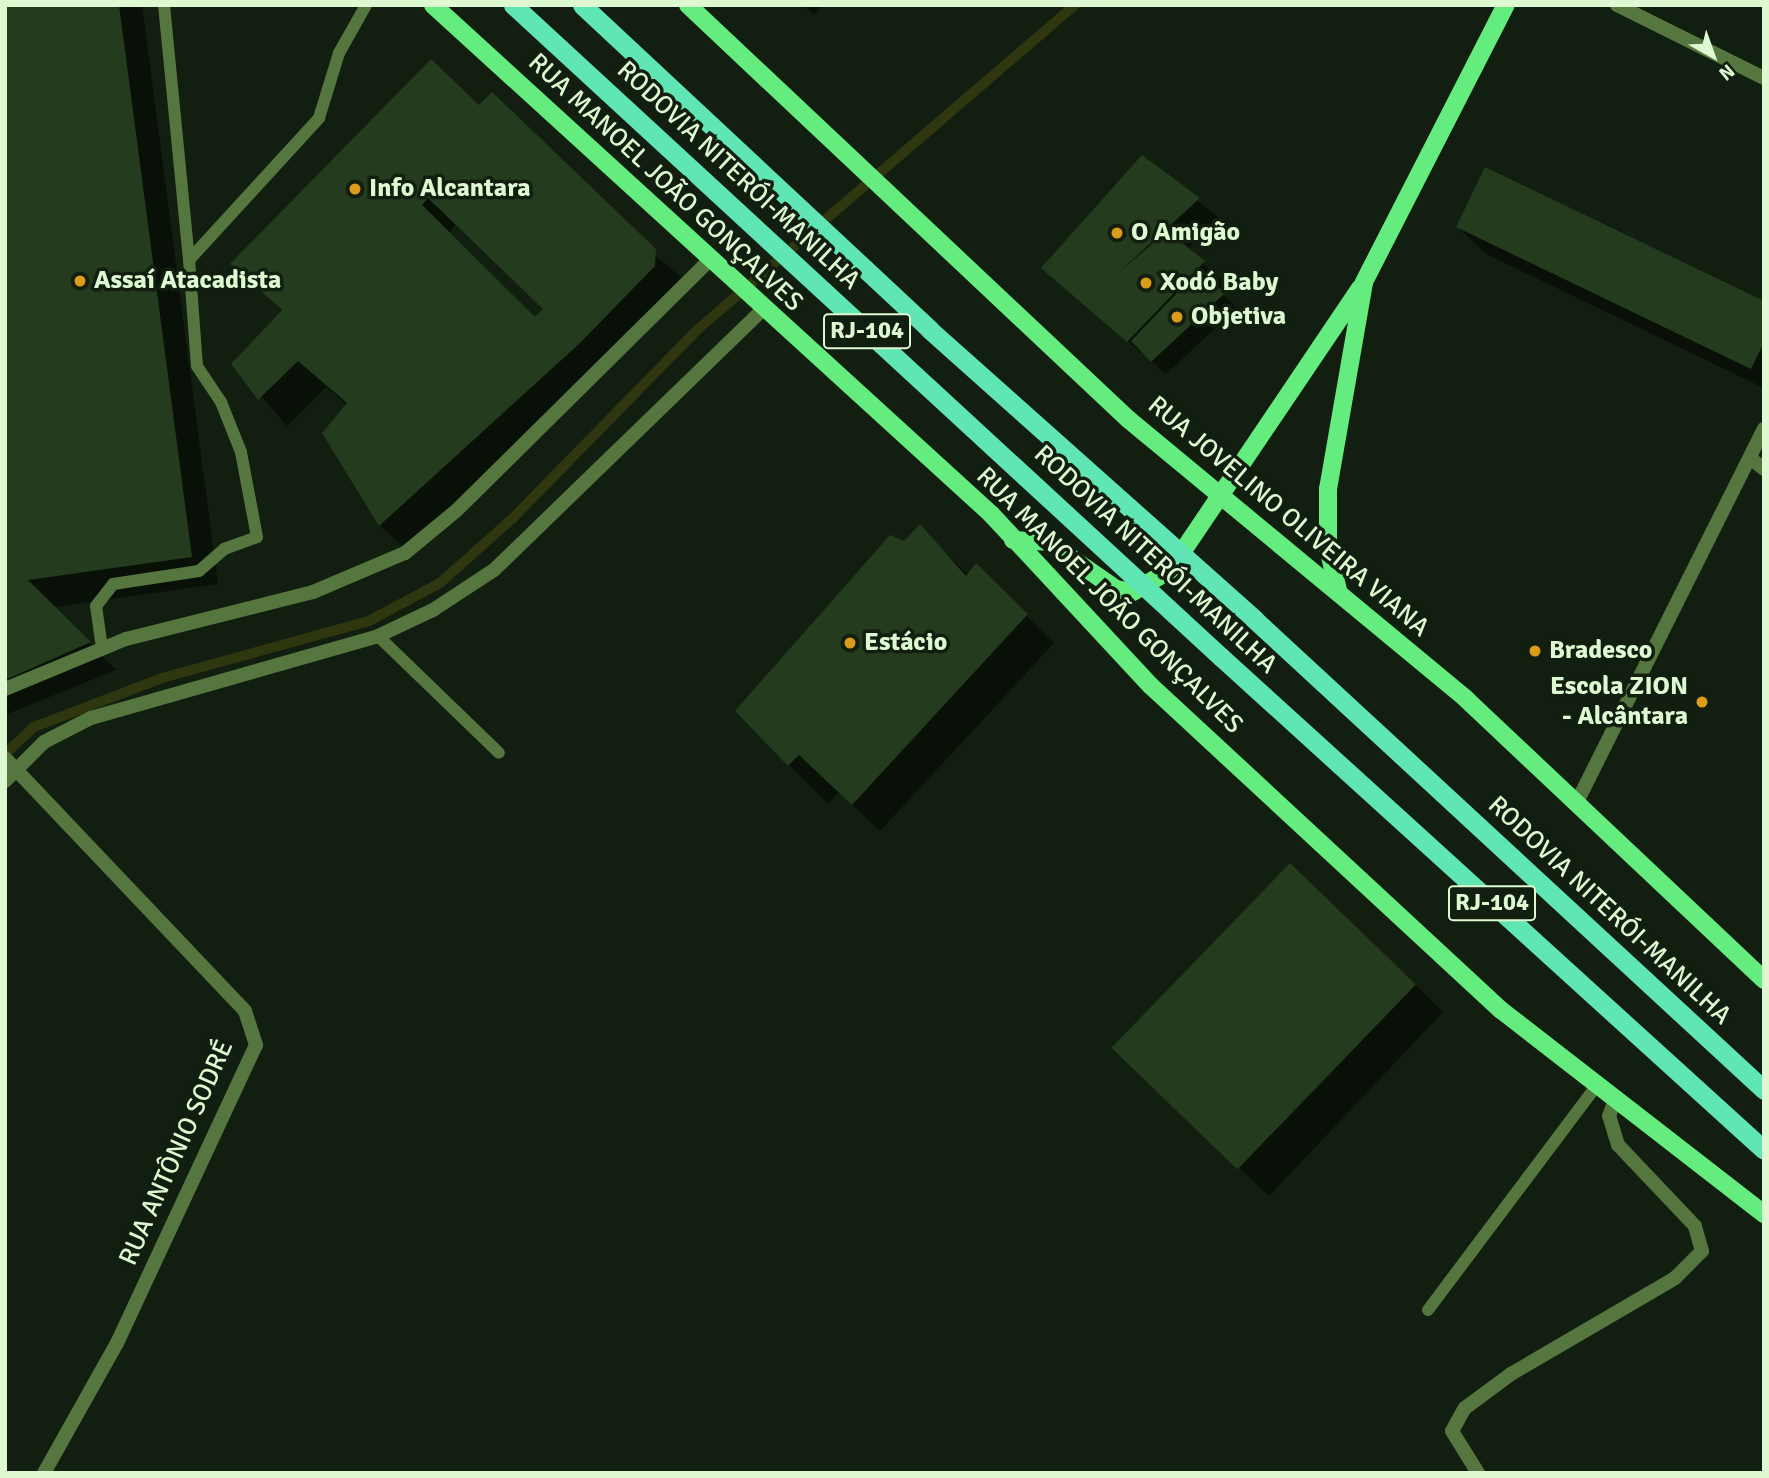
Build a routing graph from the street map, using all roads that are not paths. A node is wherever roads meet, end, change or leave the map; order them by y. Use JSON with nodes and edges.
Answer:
{"nodes":[{"id":1,"x":164,"y":5,"type":"edge"},
{"id":2,"x":366,"y":5,"type":"edge"},
{"id":3,"x":433,"y":5,"type":"edge"},
{"id":4,"x":513,"y":5,"type":"edge"},
{"id":5,"x":582,"y":5,"type":"edge"},
{"id":6,"x":688,"y":5,"type":"edge"},
{"id":7,"x":1506,"y":5,"type":"edge"},
{"id":8,"x":1618,"y":5,"type":"edge"},
{"id":9,"x":1764,"y":78,"type":"edge"},
{"id":10,"x":189,"y":260,"type":"junction"},
{"id":11,"x":717,"y":263,"type":"junction"},
{"id":12,"x":1364,"y":282,"type":"junction"},
{"id":13,"x":757,"y":305,"type":"junction"},
{"id":14,"x":1764,"y":429,"type":"edge"},
{"id":15,"x":1750,"y":458,"type":"junction"},
{"id":16,"x":1764,"y":469,"type":"edge"},
{"id":17,"x":1219,"y":500,"type":"junction"},
{"id":18,"x":1013,"y":540,"type":"junction"},
{"id":19,"x":1338,"y":590,"type":"junction"},
{"id":20,"x":378,"y":636,"type":"junction"},
{"id":21,"x":102,"y":648,"type":"junction"},
{"id":22,"x":5,"y":689,"type":"edge"},
{"id":23,"x":499,"y":753,"type":"dead end"},
{"id":24,"x":9,"y":769,"type":"edge"},
{"id":25,"x":1578,"y":800,"type":"junction"},
{"id":26,"x":1764,"y":980,"type":"edge"},
{"id":27,"x":1597,"y":1085,"type":"junction"},
{"id":28,"x":1764,"y":1090,"type":"edge"},
{"id":29,"x":1615,"y":1100,"type":"junction"},
{"id":30,"x":1764,"y":1150,"type":"edge"},
{"id":31,"x":1764,"y":1214,"type":"edge"},
{"id":32,"x":1428,"y":1310,"type":"dead end"},
{"id":33,"x":44,"y":1473,"type":"edge"},
{"id":34,"x":1478,"y":1473,"type":"edge"}],
"edges":[{"from":1,"to":10,"type":"lane"},
{"from":2,"to":10,"type":"lane"},
{"from":3,"to":11,"type":"main road","name":"RUA MANOEL JOÃO GONÇALVES"},
{"from":4,"to":30,"type":"highway","name":"RODOVIA NITERÓI-MANILHA","number":"RJ-104","bridge":true},
{"from":5,"to":28,"type":"highway","name":"RODOVIA NITERÓI-MANILHA","number":"RJ-104","bridge":true},
{"from":6,"to":17,"type":"main road","name":"RUA JOVELINO OLIVEIRA VIANA"},
{"from":7,"to":12,"type":"main road"},
{"from":8,"to":9,"type":"street"},
{"from":10,"to":21,"type":"lane"},
{"from":11,"to":13,"type":"main road","name":"RUA MANOEL JOÃO GONÇALVES"},
{"from":11,"to":21,"type":"street"},
{"from":12,"to":17,"type":"main road"},
{"from":12,"to":19,"type":"main road"},
{"from":13,"to":18,"type":"main road","name":"RUA MANOEL JOÃO GONÇALVES"},
{"from":13,"to":20,"type":"street"},
{"from":14,"to":15,"type":"street"},
{"from":15,"to":16,"type":"street"},
{"from":15,"to":25,"type":"street"},
{"from":17,"to":18,"type":"main road"},
{"from":17,"to":19,"type":"main road","name":"RUA JOVELINO OLIVEIRA VIANA"},
{"from":18,"to":27,"type":"main road","name":"RUA MANOEL JOÃO GONÇALVES"},
{"from":19,"to":25,"type":"main road","name":"RUA JOVELINO OLIVEIRA VIANA"},
{"from":20,"to":23,"type":"lane"},
{"from":20,"to":24,"type":"street"},
{"from":21,"to":22,"type":"street"},
{"from":24,"to":33,"type":"street","name":"RUA ANTÔNIO SODRÉ"},
{"from":25,"to":26,"type":"main road","name":"RUA JOVELINO OLIVEIRA VIANA"},
{"from":27,"to":29,"type":"main road","name":"RUA MANOEL JOÃO GONÇALVES"},
{"from":27,"to":32,"type":"lane"},
{"from":29,"to":31,"type":"main road","name":"RUA MANOEL JOÃO GONÇALVES"},
{"from":29,"to":34,"type":"street"}]}
